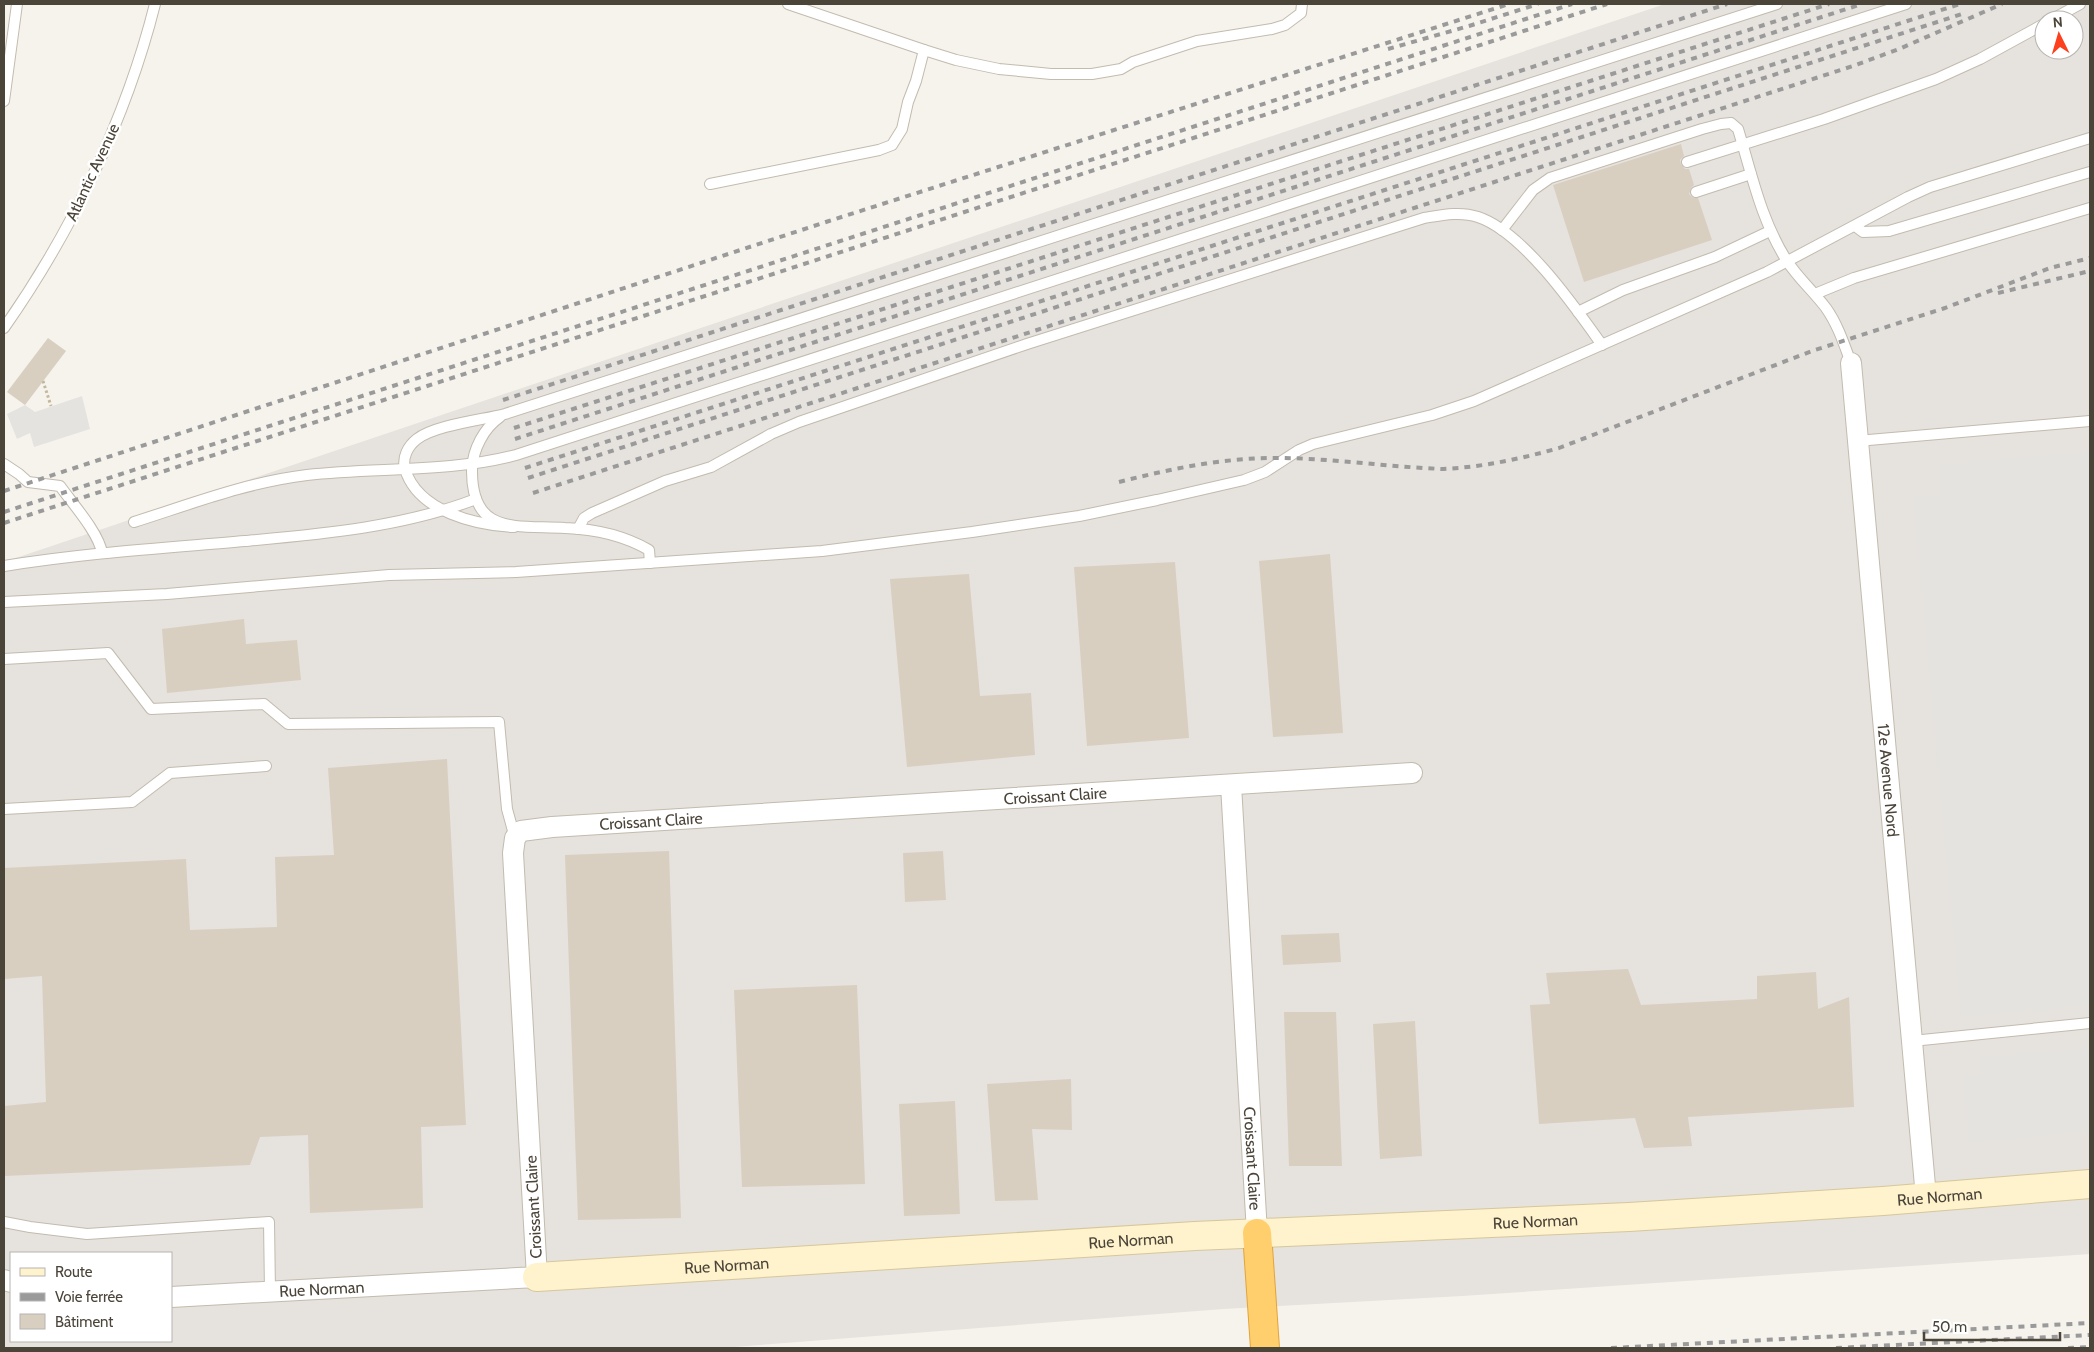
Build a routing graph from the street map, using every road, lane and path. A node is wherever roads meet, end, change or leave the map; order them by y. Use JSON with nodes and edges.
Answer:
{"nodes":[{"id":1,"x":17,"y":4,"type":"edge"},
{"id":2,"x":154,"y":4,"type":"edge"},
{"id":3,"x":788,"y":4,"type":"edge"},
{"id":4,"x":1302,"y":4,"type":"edge"},
{"id":5,"x":1777,"y":4,"type":"edge"},
{"id":6,"x":1906,"y":4,"type":"edge"},
{"id":7,"x":2034,"y":30,"type":"edge"},
{"id":8,"x":924,"y":50,"type":"junction"},
{"id":9,"x":4,"y":101,"type":"edge"},
{"id":10,"x":2090,"y":138,"type":"edge"},
{"id":11,"x":1743,"y":145,"type":"junction"},
{"id":12,"x":1687,"y":162,"type":"dead end"},
{"id":13,"x":2090,"y":172,"type":"edge"},
{"id":14,"x":1751,"y":174,"type":"junction"},
{"id":15,"x":710,"y":184,"type":"dead end"},
{"id":16,"x":1696,"y":192,"type":"dead end"},
{"id":17,"x":2090,"y":208,"type":"edge"},
{"id":18,"x":1854,"y":226,"type":"junction"},
{"id":19,"x":1502,"y":230,"type":"junction"},
{"id":20,"x":1770,"y":230,"type":"junction"},
{"id":21,"x":1788,"y":262,"type":"junction"},
{"id":22,"x":1815,"y":294,"type":"junction"},
{"id":23,"x":1578,"y":312,"type":"junction"},
{"id":24,"x":4,"y":328,"type":"edge"},
{"id":25,"x":1602,"y":345,"type":"junction"},
{"id":26,"x":1851,"y":363,"type":"joint"},
{"id":27,"x":43,"y":381,"type":"dead end"},
{"id":28,"x":51,"y":406,"type":"dead end"},
{"id":29,"x":505,"y":414,"type":"junction"},
{"id":30,"x":2090,"y":421,"type":"edge"},
{"id":31,"x":1857,"y":441,"type":"junction"},
{"id":32,"x":4,"y":464,"type":"edge"},
{"id":33,"x":472,"y":465,"type":"junction"},
{"id":34,"x":405,"y":468,"type":"junction"},
{"id":35,"x":476,"y":498,"type":"junction"},
{"id":36,"x":444,"y":510,"type":"junction"},
{"id":37,"x":134,"y":522,"type":"dead end"},
{"id":38,"x":514,"y":527,"type":"junction"},
{"id":39,"x":578,"y":529,"type":"junction"},
{"id":40,"x":102,"y":553,"type":"junction"},
{"id":41,"x":650,"y":563,"type":"junction"},
{"id":42,"x":4,"y":566,"type":"edge"},
{"id":43,"x":4,"y":602,"type":"edge"},
{"id":44,"x":4,"y":659,"type":"edge"},
{"id":45,"x":266,"y":766,"type":"dead end"},
{"id":46,"x":1412,"y":773,"type":"dead end"},
{"id":47,"x":1231,"y":785,"type":"junction"},
{"id":48,"x":4,"y":809,"type":"edge"},
{"id":49,"x":514,"y":838,"type":"junction"},
{"id":50,"x":2090,"y":1023,"type":"edge"},
{"id":51,"x":1912,"y":1041,"type":"junction"},
{"id":52,"x":2090,"y":1184,"type":"edge"},
{"id":53,"x":1926,"y":1197,"type":"junction"},
{"id":54,"x":4,"y":1222,"type":"edge"},
{"id":55,"x":1257,"y":1233,"type":"junction"},
{"id":56,"x":537,"y":1277,"type":"junction"},
{"id":57,"x":270,"y":1292,"type":"junction"},
{"id":58,"x":172,"y":1297,"type":"edge"},
{"id":59,"x":1265,"y":1348,"type":"edge"}],
"edges":[{"from":1,"to":9,"type":"lane"},
{"from":2,"to":24,"type":"lane","name":"Atlantic Avenue"},
{"from":3,"to":8,"type":"lane"},
{"from":4,"to":8,"type":"lane"},
{"from":5,"to":29,"type":"lane"},
{"from":6,"to":33,"type":"lane"},
{"from":7,"to":11,"type":"lane"},
{"from":8,"to":15,"type":"lane"},
{"from":10,"to":18,"type":"lane"},
{"from":11,"to":12,"type":"lane"},
{"from":11,"to":14,"type":"lane"},
{"from":11,"to":19,"type":"lane"},
{"from":13,"to":18,"type":"lane"},
{"from":14,"to":16,"type":"lane"},
{"from":14,"to":20,"type":"lane"},
{"from":17,"to":22,"type":"lane"},
{"from":18,"to":21,"type":"lane"},
{"from":19,"to":23,"type":"lane"},
{"from":19,"to":39,"type":"lane"},
{"from":20,"to":21,"type":"lane"},
{"from":20,"to":23,"type":"lane"},
{"from":21,"to":22,"type":"lane"},
{"from":21,"to":25,"type":"lane"},
{"from":22,"to":26,"type":"lane"},
{"from":23,"to":25,"type":"lane"},
{"from":25,"to":41,"type":"lane"},
{"from":26,"to":31,"type":"street","name":"12e Avenue Nord"},
{"from":27,"to":28,"type":"path"},
{"from":29,"to":33,"type":"lane"},
{"from":29,"to":34,"type":"lane"},
{"from":30,"to":31,"type":"lane"},
{"from":31,"to":51,"type":"street","name":"12e Avenue Nord"},
{"from":32,"to":40,"type":"lane"},
{"from":33,"to":34,"type":"lane"},
{"from":33,"to":35,"type":"lane"},
{"from":34,"to":36,"type":"lane"},
{"from":34,"to":37,"type":"lane"},
{"from":35,"to":36,"type":"lane"},
{"from":35,"to":38,"type":"lane"},
{"from":36,"to":38,"type":"lane"},
{"from":36,"to":40,"type":"lane"},
{"from":38,"to":39,"type":"lane"},
{"from":39,"to":41,"type":"lane"},
{"from":40,"to":42,"type":"lane"},
{"from":41,"to":43,"type":"lane"},
{"from":44,"to":49,"type":"lane"},
{"from":45,"to":48,"type":"lane"},
{"from":46,"to":47,"type":"street","name":"Croissant Claire"},
{"from":47,"to":49,"type":"street","name":"Croissant Claire"},
{"from":47,"to":55,"type":"street","name":"Croissant Claire"},
{"from":49,"to":56,"type":"street","name":"Croissant Claire"},
{"from":50,"to":51,"type":"lane"},
{"from":51,"to":53,"type":"street","name":"12e Avenue Nord"},
{"from":52,"to":53,"type":"street","name":"Rue Norman"},
{"from":53,"to":55,"type":"street","name":"Rue Norman"},
{"from":54,"to":57,"type":"lane"},
{"from":55,"to":56,"type":"street","name":"Rue Norman"},
{"from":55,"to":59,"type":"highway"},
{"from":56,"to":57,"type":"street","name":"Rue Norman"},
{"from":57,"to":58,"type":"street","name":"Rue Norman"}]}
